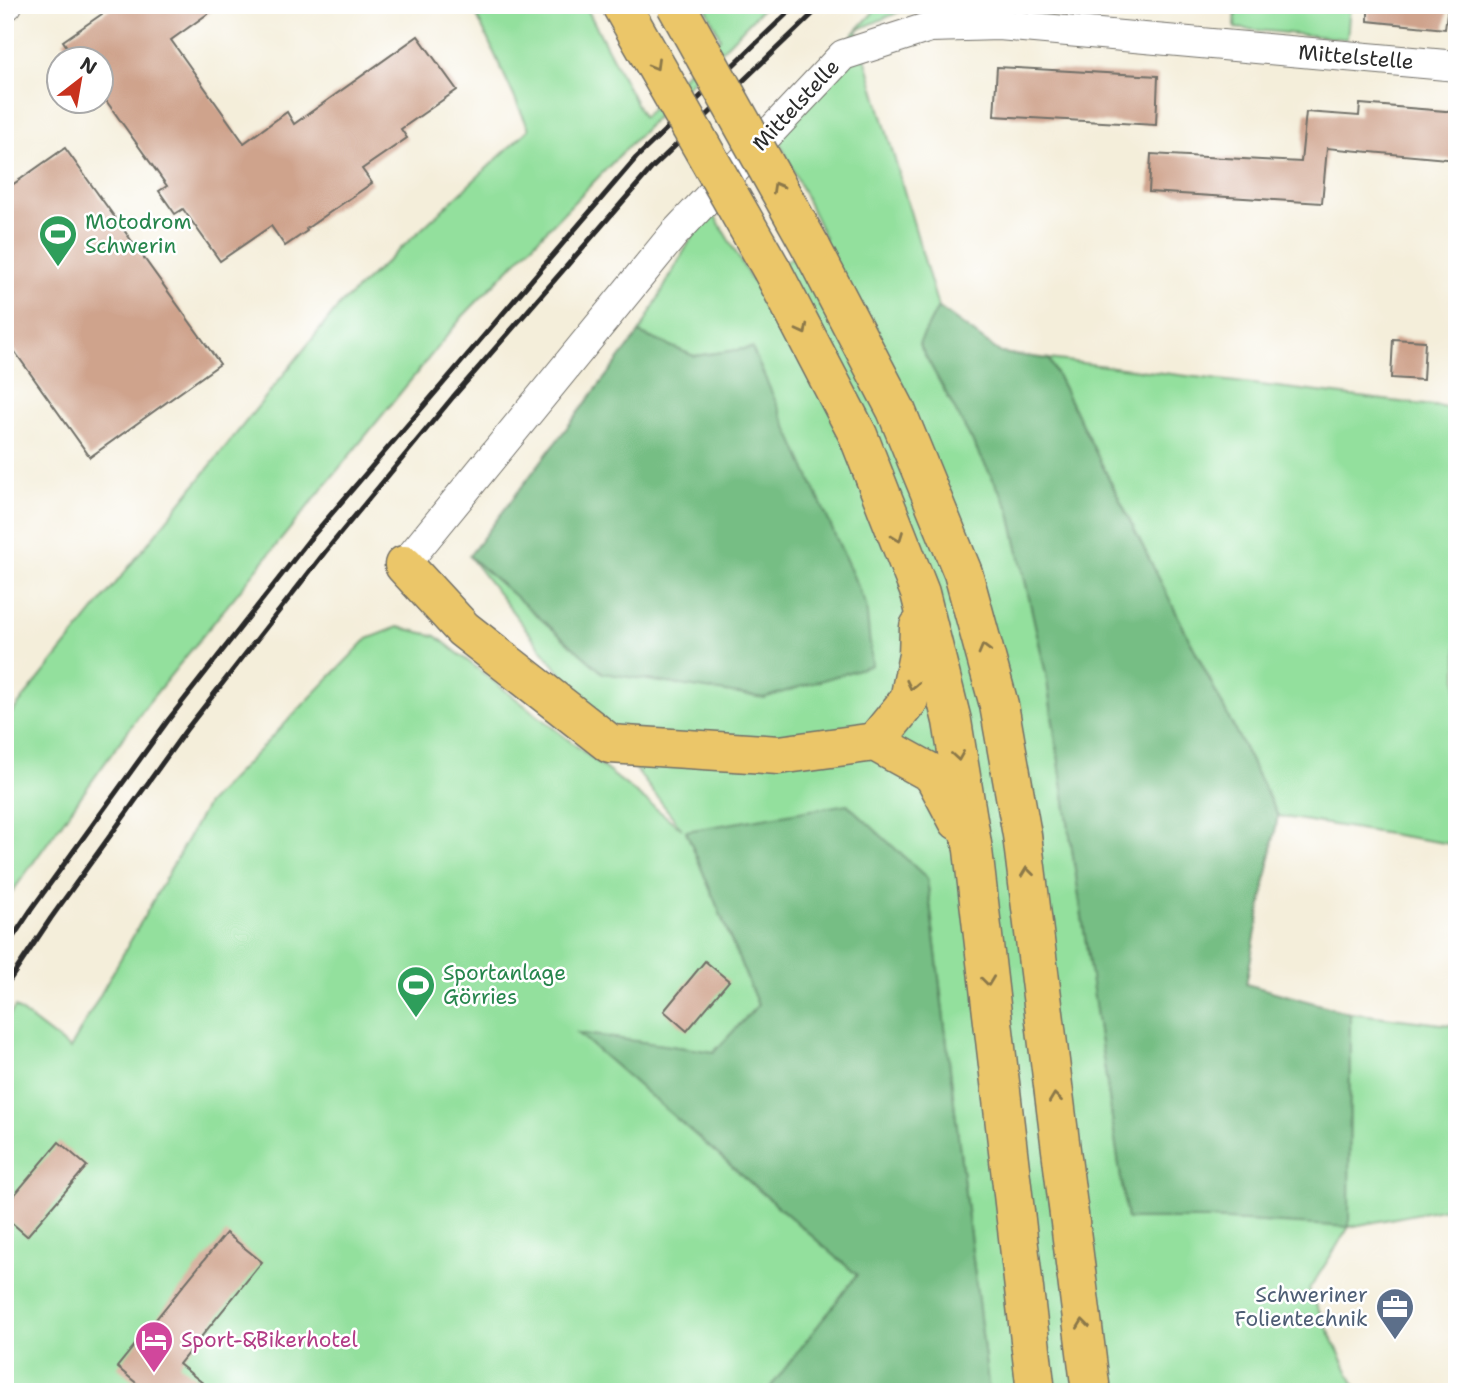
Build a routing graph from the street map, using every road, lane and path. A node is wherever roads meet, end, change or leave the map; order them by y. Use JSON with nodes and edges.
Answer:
{"nodes":[{"id":1,"x":621,"y":5,"type":"edge"},
{"id":2,"x":676,"y":5,"type":"edge"},
{"id":3,"x":1457,"y":66,"type":"edge"},
{"id":4,"x":404,"y":565,"type":"joint"},
{"id":5,"x":919,"y":593,"type":"junction"},
{"id":6,"x":875,"y":742,"type":"junction"},
{"id":7,"x":973,"y":850,"type":"junction"},
{"id":8,"x":1036,"y":1392,"type":"edge"},
{"id":9,"x":1091,"y":1392,"type":"edge"}],
"edges":[{"from":1,"to":5,"type":"highway","one_way":true,"bridge":true},
{"from":9,"to":2,"type":"highway","one_way":true,"bridge":true},
{"from":3,"to":4,"type":"street","name":"Mittelstelle"},
{"from":4,"to":6,"type":"highway"},
{"from":5,"to":6,"type":"highway","one_way":true},
{"from":5,"to":7,"type":"highway","one_way":true},
{"from":6,"to":7,"type":"highway"},
{"from":7,"to":8,"type":"highway","one_way":true}]}
